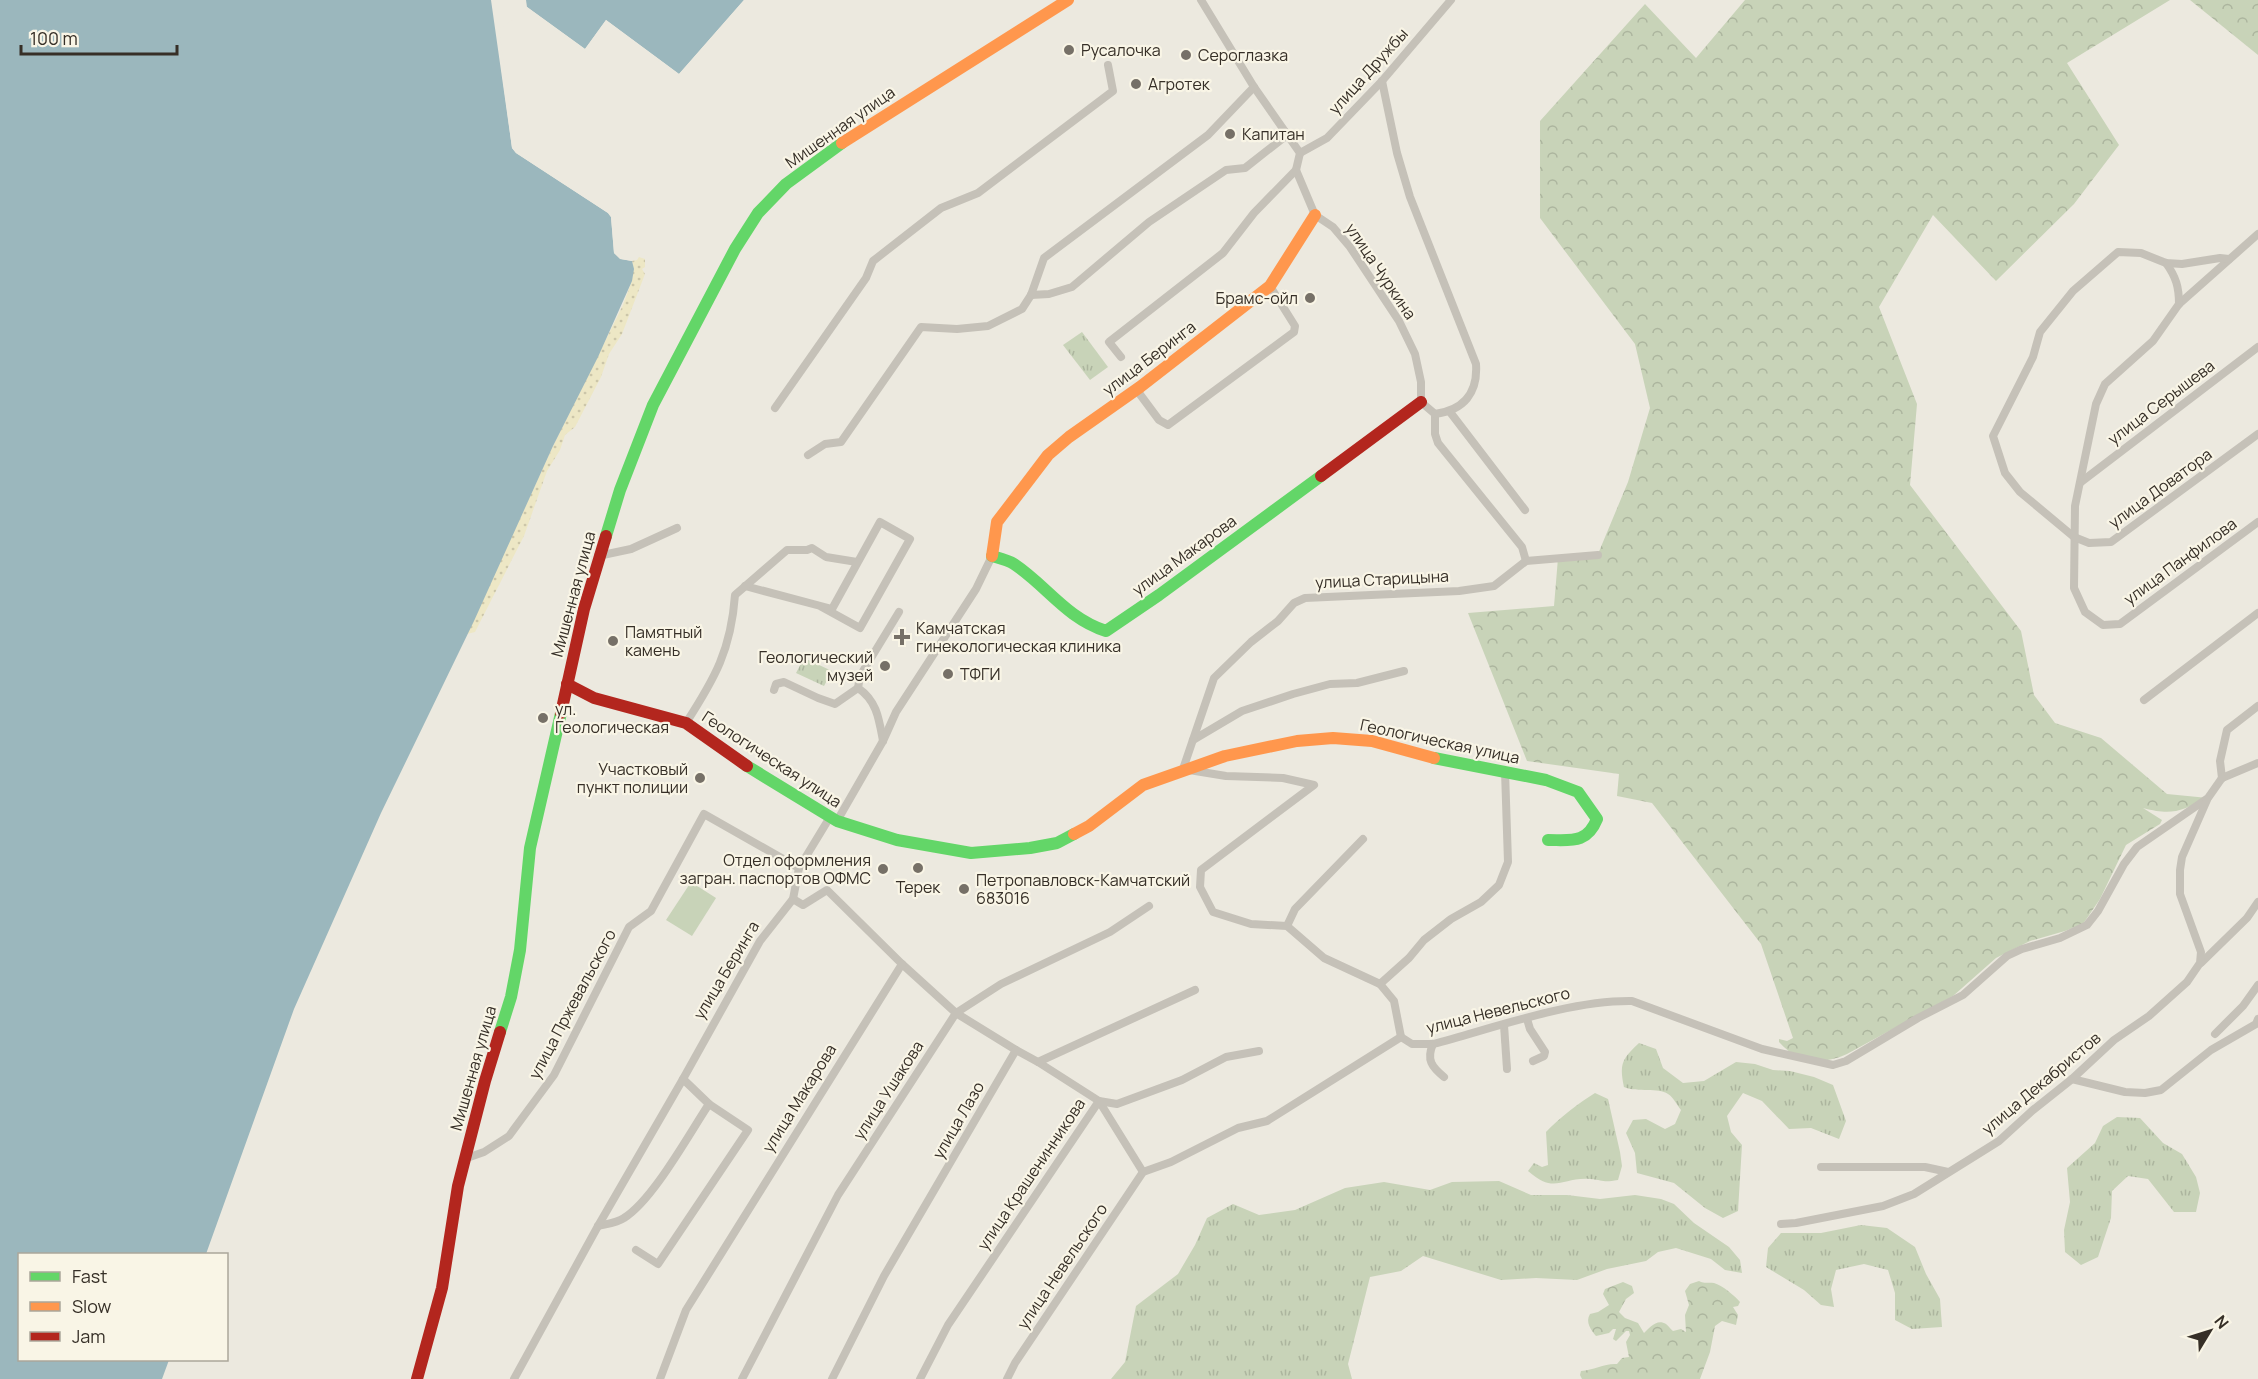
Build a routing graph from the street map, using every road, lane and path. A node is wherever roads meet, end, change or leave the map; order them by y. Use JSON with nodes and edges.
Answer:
{"nodes":[{"id":1,"x":1068,"y":0,"type":"edge"},
{"id":2,"x":1201,"y":0,"type":"edge"},
{"id":3,"x":1451,"y":0,"type":"edge"},
{"id":4,"x":1108,"y":65,"type":"dead end"},
{"id":5,"x":1382,"y":81,"type":"junction"},
{"id":6,"x":1254,"y":87,"type":"junction"},
{"id":7,"x":1287,"y":135,"type":"junction"},
{"id":8,"x":1299,"y":153,"type":"junction"},
{"id":9,"x":1296,"y":170,"type":"junction"},
{"id":10,"x":1315,"y":214,"type":"junction"},
{"id":11,"x":2258,"y":234,"type":"edge"},
{"id":12,"x":2229,"y":259,"type":"junction"},
{"id":13,"x":2166,"y":263,"type":"junction"},
{"id":14,"x":1270,"y":286,"type":"junction"},
{"id":15,"x":1031,"y":295,"type":"junction"},
{"id":16,"x":2180,"y":304,"type":"junction"},
{"id":17,"x":2258,"y":347,"type":"edge"},
{"id":18,"x":1121,"y":357,"type":"dead end"},
{"id":19,"x":1136,"y":389,"type":"junction"},
{"id":20,"x":1421,"y":402,"type":"junction"},
{"id":21,"x":775,"y":408,"type":"dead end"},
{"id":22,"x":1450,"y":412,"type":"junction"},
{"id":23,"x":1435,"y":414,"type":"junction"},
{"id":24,"x":2258,"y":434,"type":"edge"},
{"id":25,"x":808,"y":455,"type":"dead end"},
{"id":26,"x":2081,"y":482,"type":"junction"},
{"id":27,"x":1525,"y":510,"type":"dead end"},
{"id":28,"x":2258,"y":522,"type":"edge"},
{"id":29,"x":677,"y":528,"type":"dead end"},
{"id":30,"x":2074,"y":537,"type":"junction"},
{"id":31,"x":1598,"y":555,"type":"dead end"},
{"id":32,"x":598,"y":556,"type":"junction"},
{"id":33,"x":992,"y":556,"type":"junction"},
{"id":34,"x":1526,"y":561,"type":"junction"},
{"id":35,"x":857,"y":562,"type":"junction"},
{"id":36,"x":745,"y":586,"type":"junction"},
{"id":37,"x":820,"y":606,"type":"junction"},
{"id":38,"x":899,"y":612,"type":"dead end"},
{"id":39,"x":2258,"y":613,"type":"edge"},
{"id":40,"x":1404,"y":671,"type":"dead end"},
{"id":41,"x":567,"y":684,"type":"junction"},
{"id":42,"x":858,"y":688,"type":"junction"},
{"id":43,"x":774,"y":690,"type":"dead end"},
{"id":44,"x":2144,"y":700,"type":"dead end"},
{"id":45,"x":2258,"y":706,"type":"edge"},
{"id":46,"x":686,"y":723,"type":"junction"},
{"id":47,"x":883,"y":741,"type":"junction"},
{"id":48,"x":1193,"y":741,"type":"junction"},
{"id":49,"x":2258,"y":763,"type":"edge"},
{"id":50,"x":1183,"y":769,"type":"junction"},
{"id":51,"x":1505,"y":771,"type":"junction"},
{"id":52,"x":2222,"y":778,"type":"junction"},
{"id":53,"x":2208,"y":798,"type":"junction"},
{"id":54,"x":834,"y":819,"type":"junction"},
{"id":55,"x":1363,"y":839,"type":"dead end"},
{"id":56,"x":1548,"y":840,"type":"dead end"},
{"id":57,"x":799,"y":868,"type":"junction"},
{"id":58,"x":793,"y":898,"type":"junction"},
{"id":59,"x":2258,"y":902,"type":"edge"},
{"id":60,"x":1149,"y":906,"type":"dead end"},
{"id":61,"x":1287,"y":926,"type":"junction"},
{"id":62,"x":2200,"y":963,"type":"junction"},
{"id":63,"x":902,"y":964,"type":"junction"},
{"id":64,"x":1380,"y":984,"type":"junction"},
{"id":65,"x":2258,"y":985,"type":"edge"},
{"id":66,"x":1195,"y":990,"type":"dead end"},
{"id":67,"x":956,"y":1013,"type":"junction"},
{"id":68,"x":1527,"y":1019,"type":"junction"},
{"id":69,"x":2258,"y":1019,"type":"edge"},
{"id":70,"x":1504,"y":1025,"type":"junction"},
{"id":71,"x":2215,"y":1034,"type":"dead end"},
{"id":72,"x":1401,"y":1037,"type":"junction"},
{"id":73,"x":1433,"y":1044,"type":"junction"},
{"id":74,"x":1016,"y":1050,"type":"junction"},
{"id":75,"x":1259,"y":1051,"type":"dead end"},
{"id":76,"x":1533,"y":1061,"type":"dead end"},
{"id":77,"x":1038,"y":1062,"type":"junction"},
{"id":78,"x":1507,"y":1069,"type":"dead end"},
{"id":79,"x":1444,"y":1077,"type":"dead end"},
{"id":80,"x":683,"y":1079,"type":"junction"},
{"id":81,"x":2072,"y":1079,"type":"junction"},
{"id":82,"x":1099,"y":1101,"type":"junction"},
{"id":83,"x":709,"y":1104,"type":"junction"},
{"id":84,"x":464,"y":1159,"type":"junction"},
{"id":85,"x":1821,"y":1167,"type":"dead end"},
{"id":86,"x":1143,"y":1172,"type":"junction"},
{"id":87,"x":1948,"y":1172,"type":"junction"},
{"id":88,"x":1781,"y":1224,"type":"dead end"},
{"id":89,"x":598,"y":1226,"type":"junction"},
{"id":90,"x":636,"y":1250,"type":"dead end"},
{"id":91,"x":417,"y":1379,"type":"edge"},
{"id":92,"x":514,"y":1379,"type":"edge"},
{"id":93,"x":660,"y":1379,"type":"edge"},
{"id":94,"x":742,"y":1379,"type":"edge"},
{"id":95,"x":832,"y":1379,"type":"edge"},
{"id":96,"x":920,"y":1379,"type":"edge"},
{"id":97,"x":1007,"y":1379,"type":"edge"}],
"edges":[{"from":1,"to":32,"type":"street","name":"Мишенная улица"},
{"from":2,"to":6,"type":"street"},
{"from":3,"to":5,"type":"street","name":"улица Дружбы"},
{"from":4,"to":21,"type":"street"},
{"from":5,"to":8,"type":"street","name":"улица Дружбы"},
{"from":5,"to":22,"type":"street"},
{"from":6,"to":7,"type":"street"},
{"from":6,"to":15,"type":"street"},
{"from":7,"to":8,"type":"street"},
{"from":7,"to":15,"type":"street"},
{"from":8,"to":9,"type":"street"},
{"from":9,"to":10,"type":"street","name":"улица Чуркина"},
{"from":9,"to":18,"type":"street"},
{"from":10,"to":14,"type":"street","name":"улица Беринга"},
{"from":10,"to":20,"type":"street","name":"улица Чуркина"},
{"from":11,"to":12,"type":"street"},
{"from":12,"to":13,"type":"street"},
{"from":12,"to":16,"type":"street"},
{"from":13,"to":16,"type":"street"},
{"from":13,"to":30,"type":"street"},
{"from":14,"to":19,"type":"street","name":"улица Беринга"},
{"from":14,"to":19,"type":"street"},
{"from":15,"to":25,"type":"street"},
{"from":16,"to":26,"type":"street"},
{"from":17,"to":26,"type":"street","name":"улица Серышева"},
{"from":19,"to":33,"type":"street","name":"улица Беринга"},
{"from":20,"to":23,"type":"street"},
{"from":20,"to":33,"type":"street","name":"улица Макарова"},
{"from":22,"to":23,"type":"street"},
{"from":22,"to":27,"type":"street"},
{"from":23,"to":34,"type":"street"},
{"from":24,"to":30,"type":"street","name":"улица Доватора"},
{"from":26,"to":30,"type":"street"},
{"from":28,"to":30,"type":"street","name":"улица Панфилова"},
{"from":29,"to":32,"type":"street"},
{"from":31,"to":34,"type":"street"},
{"from":32,"to":41,"type":"street","name":"Мишенная улица"},
{"from":33,"to":47,"type":"street","name":"улица Беринга"},
{"from":34,"to":48,"type":"street","name":"улица Старицына"},
{"from":35,"to":36,"type":"street"},
{"from":35,"to":37,"type":"street"},
{"from":35,"to":37,"type":"street"},
{"from":36,"to":37,"type":"street"},
{"from":36,"to":46,"type":"street"},
{"from":38,"to":42,"type":"street"},
{"from":39,"to":44,"type":"street"},
{"from":40,"to":48,"type":"street"},
{"from":41,"to":46,"type":"street","name":"Геологическая улица"},
{"from":41,"to":84,"type":"street","name":"Мишенная улица"},
{"from":42,"to":43,"type":"street"},
{"from":42,"to":47,"type":"street"},
{"from":45,"to":52,"type":"street"},
{"from":46,"to":54,"type":"street","name":"Геологическая улица"},
{"from":47,"to":54,"type":"street","name":"улица Беринга"},
{"from":48,"to":50,"type":"street","name":"улица Старицына"},
{"from":49,"to":52,"type":"street"},
{"from":50,"to":51,"type":"street","name":"Геологическая улица"},
{"from":50,"to":54,"type":"street","name":"Геологическая улица"},
{"from":50,"to":61,"type":"street"},
{"from":51,"to":56,"type":"street","name":"Геологическая улица"},
{"from":51,"to":64,"type":"street"},
{"from":52,"to":53,"type":"street"},
{"from":53,"to":62,"type":"street"},
{"from":53,"to":68,"type":"street","name":"улица Невельского"},
{"from":54,"to":57,"type":"street","name":"улица Беринга"},
{"from":55,"to":61,"type":"street"},
{"from":57,"to":58,"type":"street","name":"улица Беринга"},
{"from":57,"to":84,"type":"street","name":"улица Пржевальского"},
{"from":58,"to":63,"type":"street"},
{"from":58,"to":80,"type":"street","name":"улица Беринга"},
{"from":59,"to":62,"type":"street","name":"улица Декабристов"},
{"from":60,"to":67,"type":"street","name":"улица Ушакова"},
{"from":61,"to":64,"type":"street"},
{"from":62,"to":81,"type":"street","name":"улица Декабристов"},
{"from":63,"to":67,"type":"street"},
{"from":63,"to":93,"type":"street","name":"улица Макарова"},
{"from":64,"to":72,"type":"street"},
{"from":65,"to":71,"type":"street"},
{"from":66,"to":77,"type":"street"},
{"from":67,"to":74,"type":"street"},
{"from":67,"to":94,"type":"street","name":"улица Ушакова"},
{"from":68,"to":70,"type":"street","name":"улица Невельского"},
{"from":68,"to":76,"type":"street"},
{"from":69,"to":81,"type":"street"},
{"from":70,"to":73,"type":"street","name":"улица Невельского"},
{"from":70,"to":78,"type":"street"},
{"from":72,"to":73,"type":"street","name":"улица Невельского"},
{"from":72,"to":86,"type":"street"},
{"from":73,"to":79,"type":"street"},
{"from":74,"to":77,"type":"street"},
{"from":74,"to":95,"type":"street","name":"улица Лазо"},
{"from":75,"to":82,"type":"street","name":"улица Крашенинникова"},
{"from":77,"to":82,"type":"street"},
{"from":80,"to":83,"type":"street"},
{"from":80,"to":89,"type":"street","name":"улица Беринга"},
{"from":81,"to":87,"type":"street","name":"улица Декабристов"},
{"from":82,"to":86,"type":"street"},
{"from":82,"to":96,"type":"street","name":"улица Крашенинникова"},
{"from":83,"to":89,"type":"street"},
{"from":83,"to":90,"type":"street"},
{"from":84,"to":91,"type":"street","name":"Мишенная улица"},
{"from":85,"to":87,"type":"street"},
{"from":86,"to":97,"type":"street","name":"улица Невельского"},
{"from":87,"to":88,"type":"street","name":"улица Декабристов"},
{"from":89,"to":92,"type":"street","name":"улица Беринга"}]}
